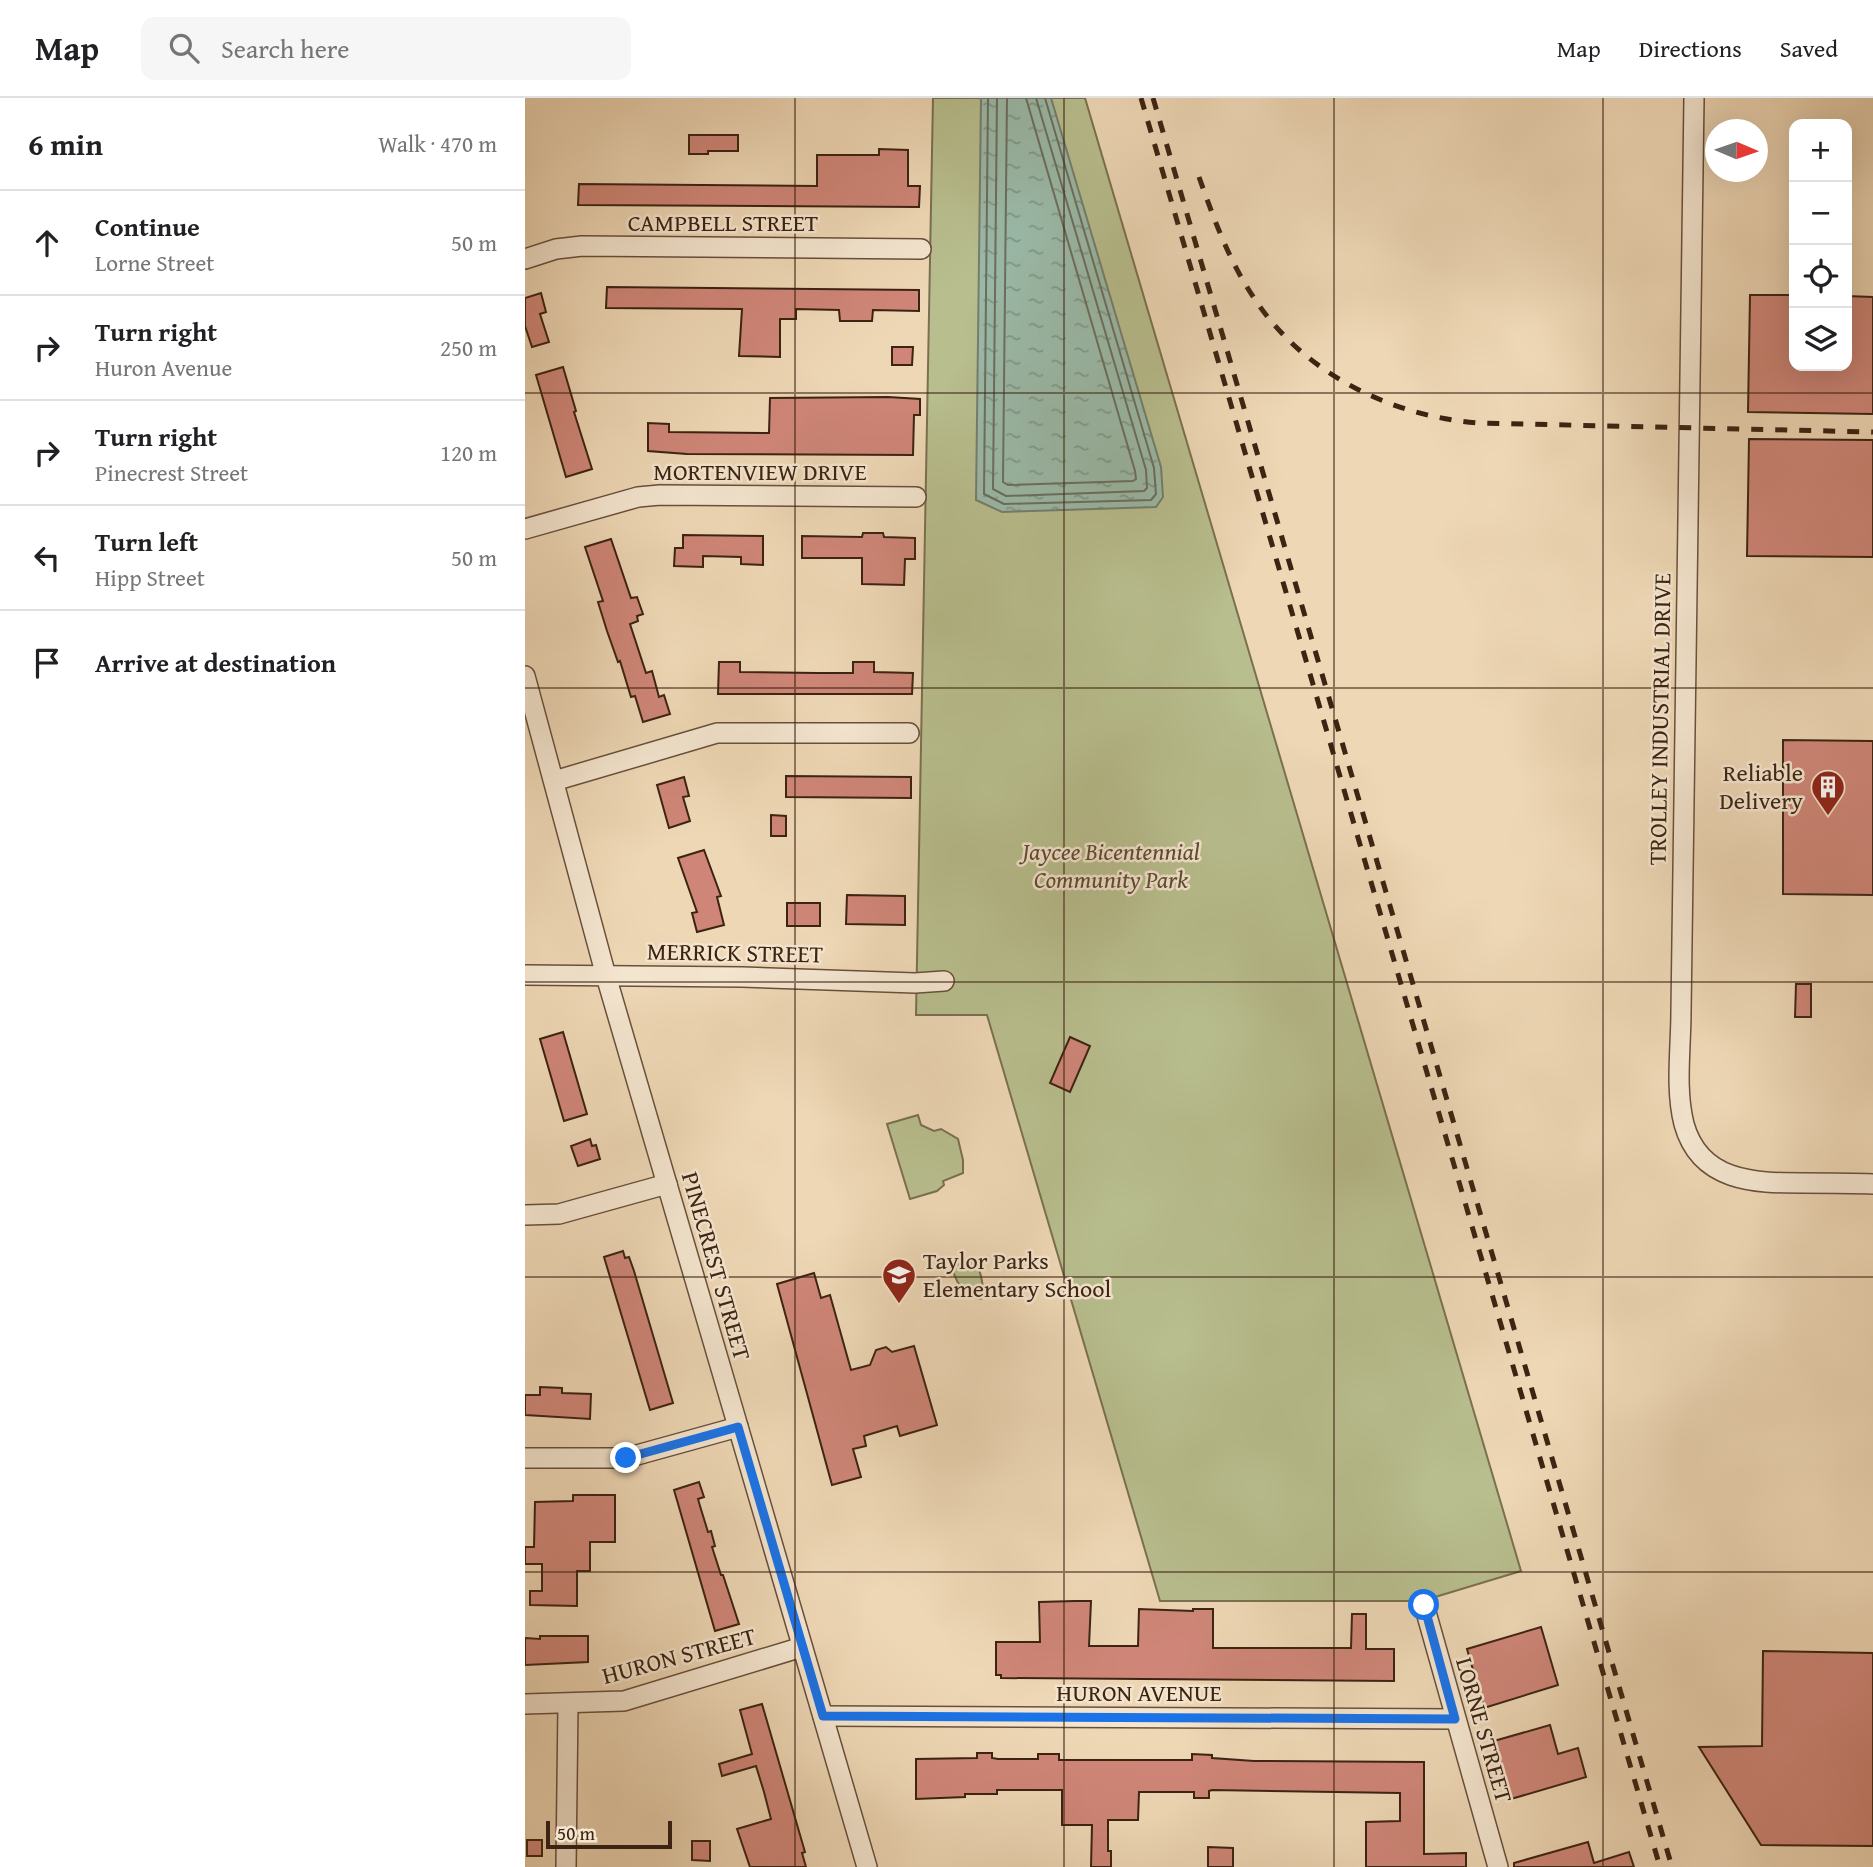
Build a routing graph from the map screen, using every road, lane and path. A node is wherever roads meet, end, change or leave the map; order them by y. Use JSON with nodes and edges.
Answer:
{"nodes":[{"id":1,"x":1695,"y":98,"type":"edge"},
{"id":2,"x":921,"y":249,"type":"dead end"},
{"id":3,"x":525,"y":259,"type":"edge"},
{"id":4,"x":916,"y":497,"type":"dead end"},
{"id":5,"x":525,"y":529,"type":"edge"},
{"id":6,"x":526,"y":685,"type":"edge"},
{"id":7,"x":909,"y":733,"type":"dead end"},
{"id":8,"x":554,"y":781,"type":"junction"},
{"id":9,"x":525,"y":975,"type":"edge"},
{"id":10,"x":606,"y":976,"type":"junction"},
{"id":11,"x":944,"y":981,"type":"dead end"},
{"id":12,"x":667,"y":1184,"type":"junction"},
{"id":13,"x":1873,"y":1184,"type":"edge"},
{"id":14,"x":525,"y":1215,"type":"edge"},
{"id":15,"x":738,"y":1427,"type":"junction"},
{"id":16,"x":525,"y":1458,"type":"edge"},
{"id":17,"x":1424,"y":1605,"type":"dead end"},
{"id":18,"x":802,"y":1647,"type":"junction"},
{"id":19,"x":525,"y":1704,"type":"edge"},
{"id":20,"x":568,"y":1704,"type":"junction"},
{"id":21,"x":823,"y":1716,"type":"junction"},
{"id":22,"x":1455,"y":1719,"type":"junction"},
{"id":23,"x":566,"y":1867,"type":"edge"},
{"id":24,"x":867,"y":1867,"type":"edge"},
{"id":25,"x":1498,"y":1867,"type":"edge"}],
"edges":[{"from":1,"to":13,"type":"street","name":"TROLLEY INDUSTRIAL DRIVE"},
{"from":2,"to":3,"type":"street","name":"CAMPBELL STREET"},
{"from":4,"to":5,"type":"street","name":"MORTENVIEW DRIVE"},
{"from":6,"to":8,"type":"street","name":"PINECREST STREET"},
{"from":7,"to":8,"type":"street"},
{"from":8,"to":10,"type":"street","name":"PINECREST STREET"},
{"from":9,"to":10,"type":"street","name":"MERRICK STREET"},
{"from":10,"to":11,"type":"street","name":"MERRICK STREET"},
{"from":10,"to":12,"type":"street","name":"PINECREST STREET"},
{"from":12,"to":14,"type":"street"},
{"from":12,"to":15,"type":"street","name":"PINECREST STREET"},
{"from":15,"to":16,"type":"street"},
{"from":15,"to":18,"type":"street","name":"PINECREST STREET"},
{"from":17,"to":22,"type":"street","name":"LORNE STREET"},
{"from":18,"to":20,"type":"street","name":"HURON STREET"},
{"from":18,"to":21,"type":"street","name":"PINECREST STREET"},
{"from":19,"to":20,"type":"street","name":"HURON STREET"},
{"from":20,"to":23,"type":"street"},
{"from":21,"to":22,"type":"street","name":"HURON AVENUE"},
{"from":21,"to":24,"type":"street","name":"PINECREST STREET"},
{"from":22,"to":25,"type":"street","name":"LORNE STREET"}]}
